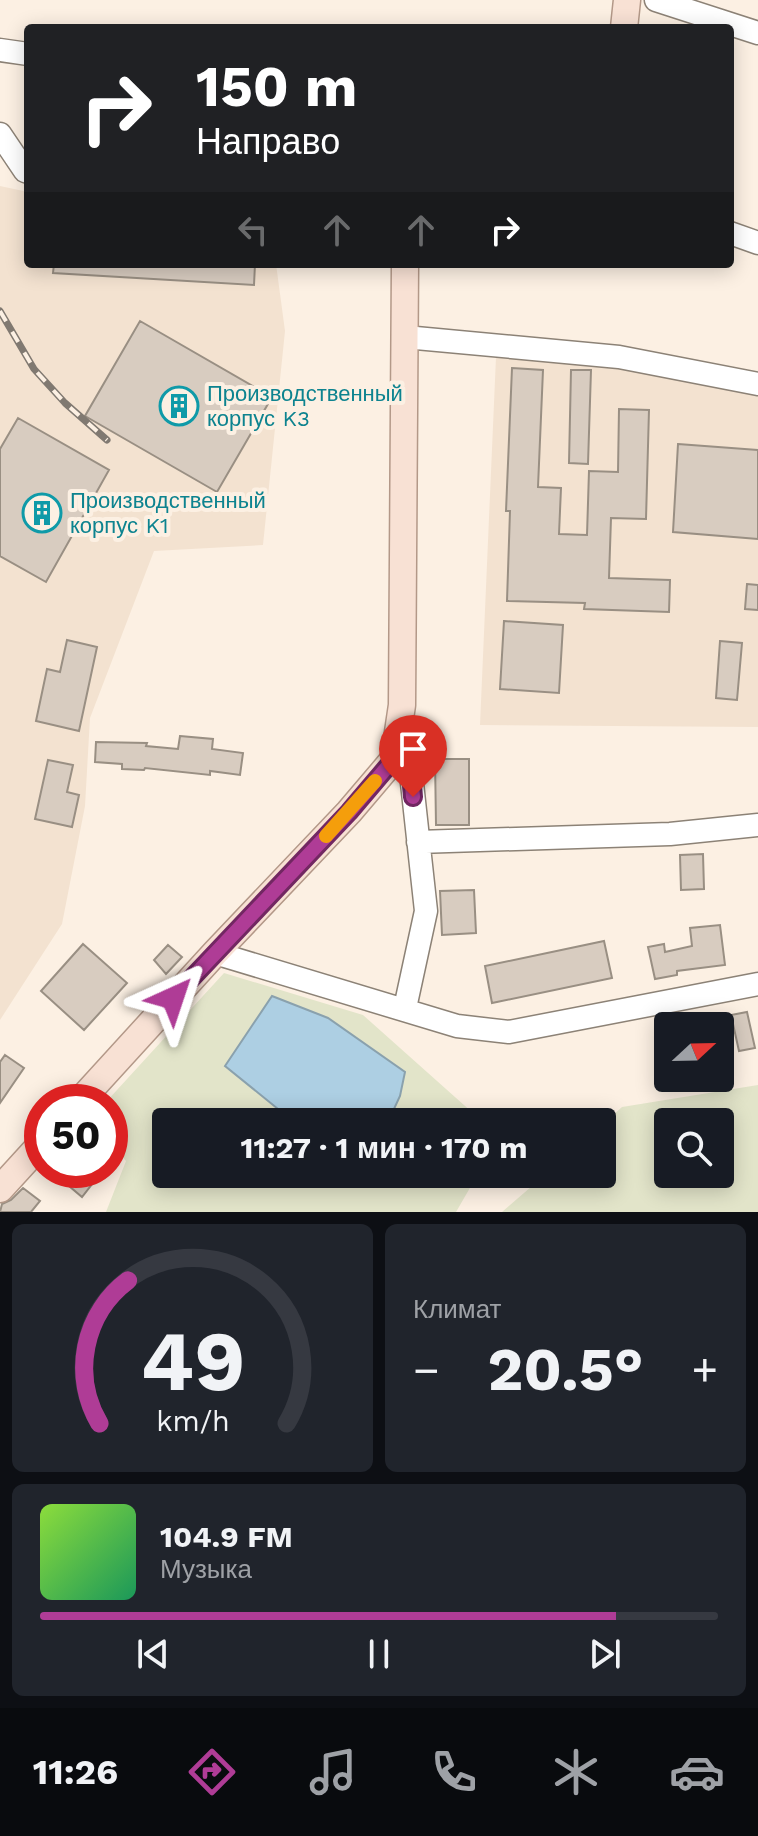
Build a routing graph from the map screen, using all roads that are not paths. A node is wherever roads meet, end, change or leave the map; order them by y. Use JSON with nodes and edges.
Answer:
{"nodes":[{"id":1,"x":627,"y":0,"type":"edge"},
{"id":2,"x":656,"y":0,"type":"edge"},
{"id":3,"x":624,"y":24,"type":"edge"},
{"id":4,"x":730,"y":24,"type":"edge"},
{"id":5,"x":734,"y":25,"type":"edge"},
{"id":6,"x":758,"y":33,"type":"edge"},
{"id":7,"x":0,"y":50,"type":"edge"},
{"id":8,"x":24,"y":53,"type":"edge"},
{"id":9,"x":0,"y":134,"type":"edge"},
{"id":10,"x":24,"y":170,"type":"edge"},
{"id":11,"x":734,"y":234,"type":"edge"},
{"id":12,"x":758,"y":243,"type":"edge"},
{"id":13,"x":405,"y":268,"type":"edge"},
{"id":14,"x":405,"y":337,"type":"junction"},
{"id":15,"x":758,"y":384,"type":"edge"},
{"id":16,"x":394,"y":759,"type":"junction"},
{"id":17,"x":758,"y":825,"type":"edge"},
{"id":18,"x":418,"y":842,"type":"junction"},
{"id":19,"x":215,"y":953,"type":"junction"},
{"id":20,"x":758,"y":984,"type":"edge"},
{"id":21,"x":405,"y":1008,"type":"junction"},
{"id":22,"x":95,"y":1084,"type":"edge"},
{"id":23,"x":24,"y":1163,"type":"edge"},
{"id":24,"x":0,"y":1189,"type":"edge"}],
"edges":[{"from":1,"to":3,"type":"main road"},
{"from":2,"to":4,"type":"street"},
{"from":5,"to":6,"type":"street"},
{"from":7,"to":8,"type":"street"},
{"from":9,"to":10,"type":"street"},
{"from":11,"to":12,"type":"street"},
{"from":13,"to":14,"type":"main road"},
{"from":14,"to":15,"type":"street"},
{"from":14,"to":16,"type":"main road"},
{"from":16,"to":18,"type":"street"},
{"from":16,"to":19,"type":"main road"},
{"from":17,"to":18,"type":"street"},
{"from":18,"to":21,"type":"street"},
{"from":19,"to":21,"type":"street"},
{"from":19,"to":22,"type":"main road"},
{"from":20,"to":21,"type":"street"},
{"from":23,"to":24,"type":"main road"}]}
